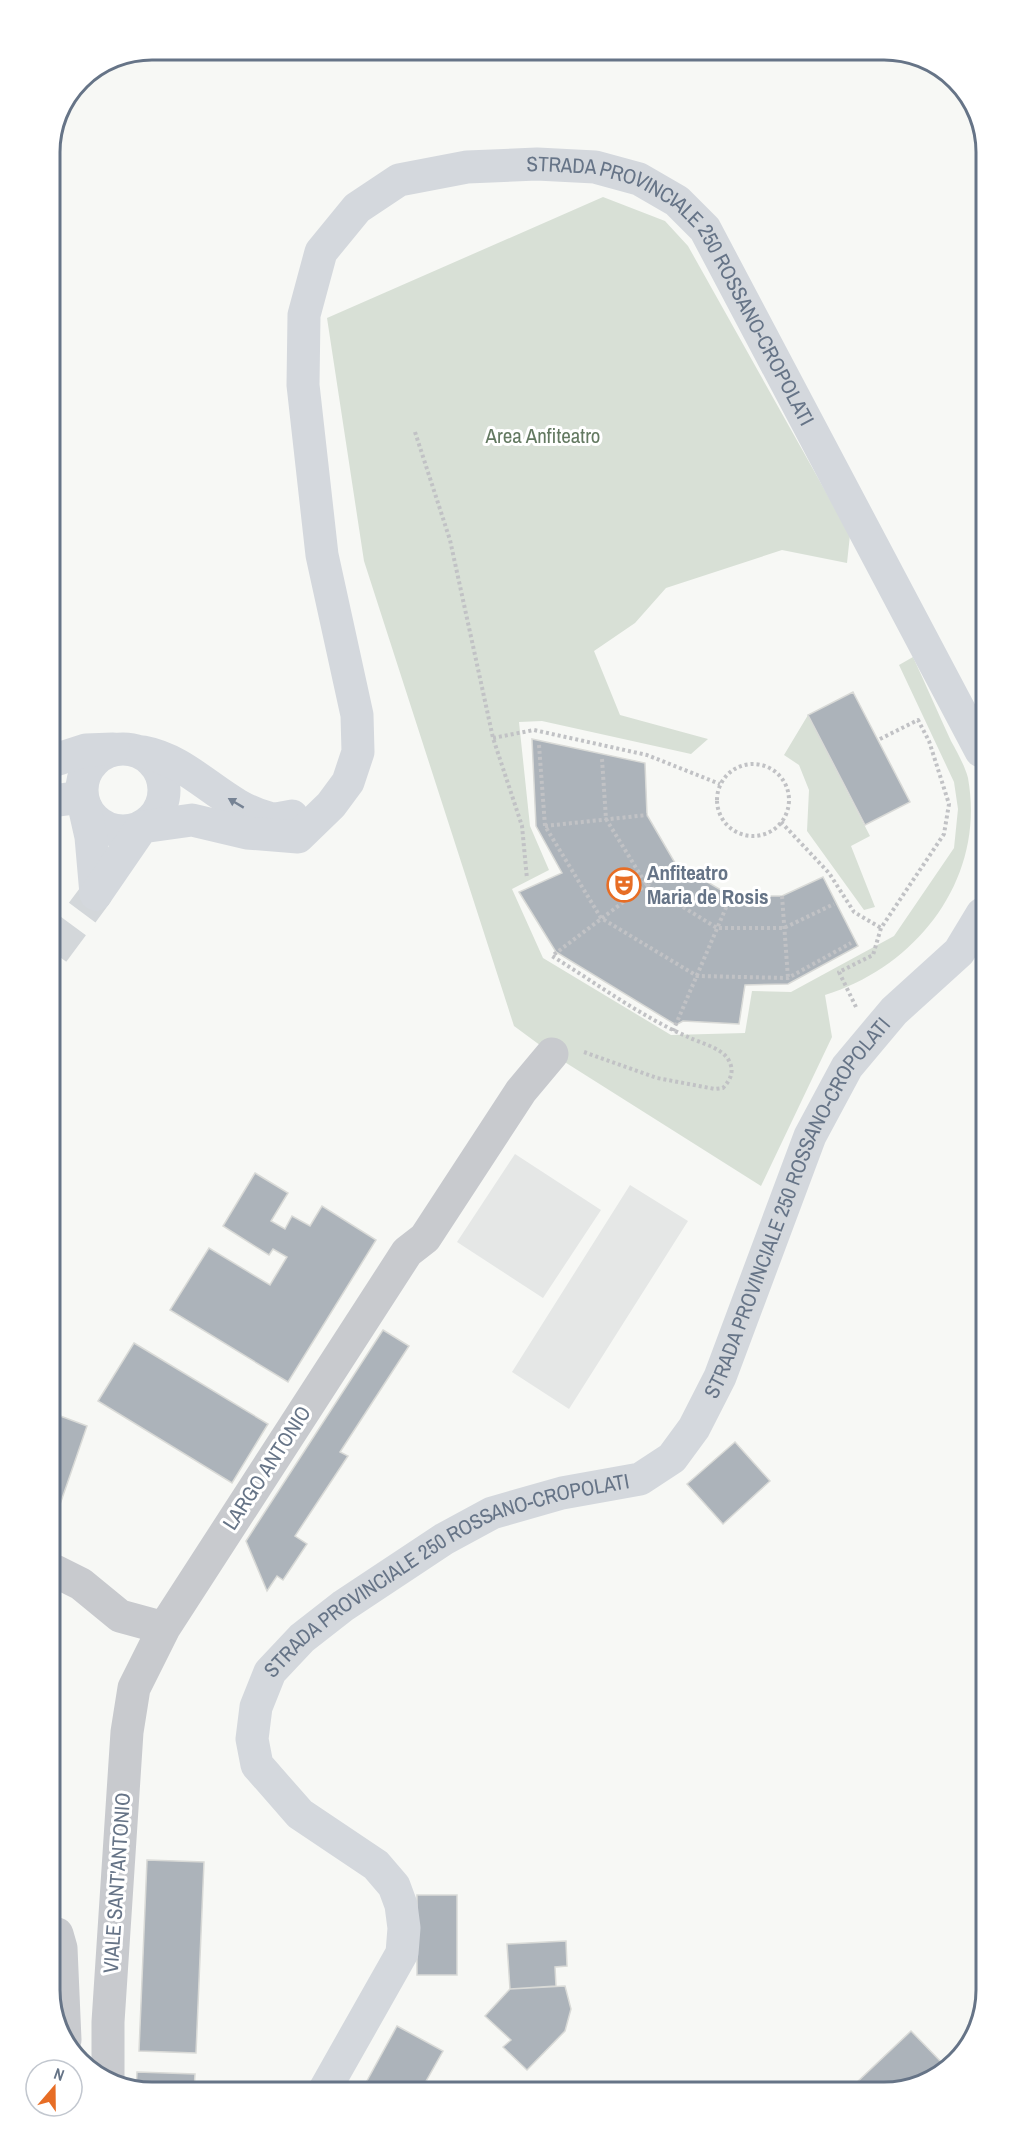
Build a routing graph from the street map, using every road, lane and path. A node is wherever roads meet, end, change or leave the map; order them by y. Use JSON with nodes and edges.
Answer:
{"nodes":[{"id":1,"x":415,"y":432,"type":"dead end"},
{"id":2,"x":493,"y":738,"type":"junction"},
{"id":3,"x":878,"y":740,"type":"dead end"},
{"id":4,"x":976,"y":743,"type":"edge"},
{"id":5,"x":539,"y":746,"type":"dead end"},
{"id":6,"x":127,"y":749,"type":"junction"},
{"id":7,"x":60,"y":758,"type":"edge"},
{"id":8,"x":602,"y":759,"type":"dead end"},
{"id":9,"x":720,"y":784,"type":"junction"},
{"id":10,"x":67,"y":799,"type":"edge"},
{"id":11,"x":331,"y":805,"type":"junction"},
{"id":12,"x":647,"y":815,"type":"dead end"},
{"id":13,"x":606,"y":819,"type":"junction"},
{"id":14,"x":781,"y":822,"type":"junction"},
{"id":15,"x":545,"y":826,"type":"junction"},
{"id":16,"x":142,"y":827,"type":"junction"},
{"id":17,"x":675,"y":863,"type":"dead end"},
{"id":18,"x":527,"y":879,"type":"dead end"},
{"id":19,"x":646,"y":884,"type":"junction"},
{"id":20,"x":731,"y":896,"type":"dead end"},
{"id":21,"x":782,"y":896,"type":"dead end"},
{"id":22,"x":834,"y":904,"type":"dead end"},
{"id":23,"x":601,"y":918,"type":"junction"},
{"id":24,"x":976,"y":924,"type":"edge"},
{"id":25,"x":717,"y":928,"type":"junction"},
{"id":26,"x":784,"y":928,"type":"junction"},
{"id":27,"x":881,"y":928,"type":"junction"},
{"id":28,"x":851,"y":943,"type":"dead end"},
{"id":29,"x":697,"y":976,"type":"junction"},
{"id":30,"x":788,"y":978,"type":"junction"},
{"id":31,"x":673,"y":1031,"type":"junction"},
{"id":32,"x":873,"y":1036,"type":"junction"},
{"id":33,"x":552,"y":1054,"type":"joint"},
{"id":34,"x":60,"y":1574,"type":"edge"},
{"id":35,"x":164,"y":1628,"type":"junction"},
{"id":36,"x":134,"y":1688,"type":"joint"},
{"id":37,"x":60,"y":1944,"type":"edge"},
{"id":38,"x":64,"y":2014,"type":"edge"},
{"id":39,"x":108,"y":2071,"type":"edge"},
{"id":40,"x":329,"y":2082,"type":"edge"}],
"edges":[{"from":1,"to":2,"type":"path"},
{"from":2,"to":9,"type":"path"},
{"from":2,"to":18,"type":"path"},
{"from":3,"to":27,"type":"path"},
{"from":4,"to":11,"type":"main road","name":"STRADA PROVINCIALE 250 ROSSANO-CROPOLATI"},
{"from":5,"to":15,"type":"path"},
{"from":6,"to":7,"type":"main road"},
{"from":6,"to":10,"type":"main road"},
{"from":11,"to":6,"type":"main road","one_way":true},
{"from":6,"to":16,"type":"main road"},
{"from":8,"to":13,"type":"path"},
{"from":9,"to":14,"type":"path"},
{"from":9,"to":14,"type":"path"},
{"from":10,"to":16,"type":"main road","name":"STRADA PROVINCIALE 250 ROSSANO-CROPOLATI"},
{"from":10,"to":16,"type":"main road"},
{"from":11,"to":16,"type":"main road","name":"STRADA PROVINCIALE 250 ROSSANO-CROPOLATI"},
{"from":12,"to":13,"type":"path"},
{"from":13,"to":15,"type":"path"},
{"from":13,"to":19,"type":"path"},
{"from":14,"to":27,"type":"path"},
{"from":15,"to":23,"type":"path"},
{"from":17,"to":19,"type":"path"},
{"from":19,"to":23,"type":"path"},
{"from":19,"to":25,"type":"path"},
{"from":20,"to":25,"type":"path"},
{"from":21,"to":26,"type":"path"},
{"from":22,"to":26,"type":"path"},
{"from":23,"to":29,"type":"path"},
{"from":23,"to":31,"type":"path"},
{"from":24,"to":32,"type":"main road","name":"STRADA PROVINCIALE 250 ROSSANO-CROPOLATI"},
{"from":25,"to":26,"type":"path"},
{"from":25,"to":29,"type":"path"},
{"from":26,"to":30,"type":"path"},
{"from":27,"to":32,"type":"path"},
{"from":28,"to":30,"type":"path"},
{"from":29,"to":30,"type":"path"},
{"from":29,"to":31,"type":"path"},
{"from":31,"to":33,"type":"path"},
{"from":32,"to":40,"type":"main road","name":"STRADA PROVINCIALE 250 ROSSANO-CROPOLATI"},
{"from":33,"to":35,"type":"street","name":"LARGO ANTONIO"},
{"from":34,"to":35,"type":"street"},
{"from":35,"to":36,"type":"street","name":"LARGO ANTONIO"},
{"from":36,"to":39,"type":"street","name":"VIALE SANT'ANTONIO"},
{"from":37,"to":38,"type":"street"}]}
